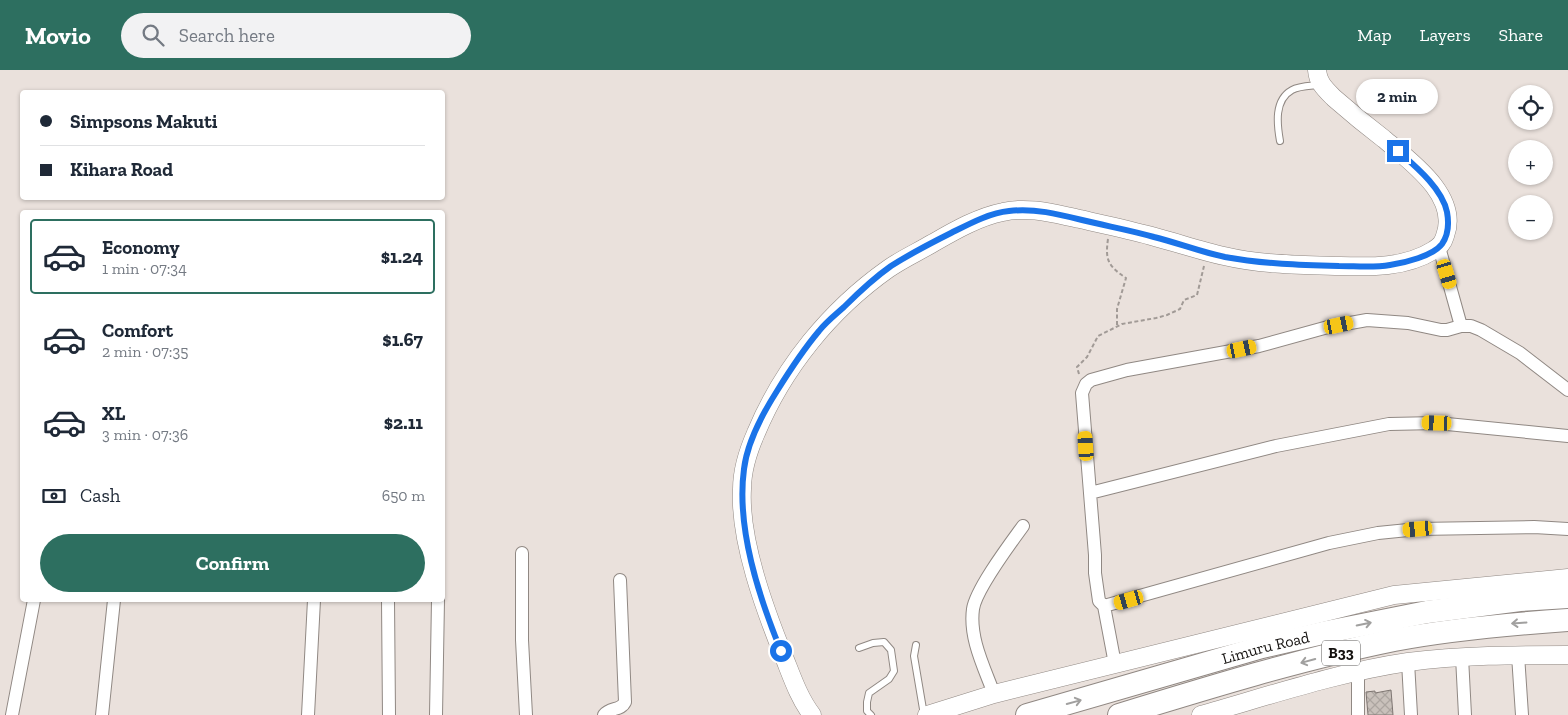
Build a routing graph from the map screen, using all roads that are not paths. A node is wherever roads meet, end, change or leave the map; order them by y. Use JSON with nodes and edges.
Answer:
{"nodes":[{"id":1,"x":1317,"y":74,"type":"edge"},
{"id":2,"x":1280,"y":140,"type":"dead end"},
{"id":3,"x":1439,"y":247,"type":"junction"},
{"id":4,"x":1461,"y":326,"type":"junction"},
{"id":5,"x":1568,"y":390,"type":"edge"},
{"id":6,"x":1568,"y":436,"type":"edge"},
{"id":7,"x":1090,"y":493,"type":"junction"},
{"id":8,"x":1023,"y":526,"type":"dead end"},
{"id":9,"x":1568,"y":529,"type":"edge"},
{"id":10,"x":522,"y":553,"type":"dead end"},
{"id":11,"x":1568,"y":578,"type":"edge"},
{"id":12,"x":620,"y":580,"type":"dead end"},
{"id":13,"x":1568,"y":597,"type":"edge"},
{"id":14,"x":34,"y":602,"type":"edge"},
{"id":15,"x":114,"y":602,"type":"edge"},
{"id":16,"x":314,"y":602,"type":"edge"},
{"id":17,"x":388,"y":602,"type":"edge"},
{"id":18,"x":438,"y":602,"type":"edge"},
{"id":19,"x":1104,"y":606,"type":"junction"},
{"id":20,"x":1568,"y":620,"type":"edge"},
{"id":21,"x":916,"y":644,"type":"dead end"},
{"id":22,"x":860,"y":648,"type":"dead end"},
{"id":23,"x":1568,"y":654,"type":"edge"},
{"id":24,"x":1518,"y":655,"type":"junction"},
{"id":25,"x":1462,"y":657,"type":"junction"},
{"id":26,"x":1408,"y":662,"type":"junction"},
{"id":27,"x":1115,"y":664,"type":"junction"},
{"id":28,"x":1358,"y":672,"type":"junction"},
{"id":29,"x":994,"y":694,"type":"junction"},
{"id":30,"x":811,"y":714,"type":"edge"},
{"id":31,"x":12,"y":715,"type":"edge"},
{"id":32,"x":102,"y":715,"type":"edge"},
{"id":33,"x":308,"y":715,"type":"edge"},
{"id":34,"x":389,"y":715,"type":"edge"},
{"id":35,"x":436,"y":715,"type":"edge"},
{"id":36,"x":526,"y":715,"type":"edge"},
{"id":37,"x":604,"y":715,"type":"edge"},
{"id":38,"x":871,"y":715,"type":"edge"},
{"id":39,"x":926,"y":715,"type":"edge"},
{"id":40,"x":1027,"y":715,"type":"edge"},
{"id":41,"x":1119,"y":715,"type":"edge"},
{"id":42,"x":1201,"y":715,"type":"edge"},
{"id":43,"x":1358,"y":715,"type":"edge"},
{"id":44,"x":1411,"y":715,"type":"edge"},
{"id":45,"x":1465,"y":715,"type":"edge"},
{"id":46,"x":1522,"y":715,"type":"edge"}],
"edges":[{"from":1,"to":2,"type":"lane"},
{"from":1,"to":3,"type":"main road"},
{"from":3,"to":4,"type":"street"},
{"from":3,"to":30,"type":"main road"},
{"from":4,"to":5,"type":"street"},
{"from":4,"to":7,"type":"street"},
{"from":6,"to":7,"type":"street"},
{"from":7,"to":19,"type":"street"},
{"from":8,"to":29,"type":"street"},
{"from":9,"to":19,"type":"street"},
{"from":10,"to":36,"type":"street"},
{"from":11,"to":27,"type":"main road"},
{"from":12,"to":37,"type":"street"},
{"from":40,"to":13,"type":"highway","name":"Limuru Road","number":"B33","one_way":true},
{"from":14,"to":31,"type":"street"},
{"from":15,"to":32,"type":"street"},
{"from":16,"to":33,"type":"street"},
{"from":17,"to":34,"type":"street"},
{"from":18,"to":35,"type":"street"},
{"from":19,"to":27,"type":"street"},
{"from":20,"to":41,"type":"highway","name":"Limuru Road","number":"B33","one_way":true},
{"from":21,"to":39,"type":"lane"},
{"from":22,"to":38,"type":"lane"},
{"from":23,"to":24,"type":"main road"},
{"from":24,"to":25,"type":"main road"},
{"from":24,"to":46,"type":"street"},
{"from":25,"to":26,"type":"main road"},
{"from":25,"to":45,"type":"street"},
{"from":26,"to":28,"type":"main road"},
{"from":26,"to":44,"type":"street"},
{"from":27,"to":29,"type":"main road"},
{"from":28,"to":42,"type":"main road"},
{"from":28,"to":43,"type":"street"},
{"from":29,"to":39,"type":"main road"}]}
